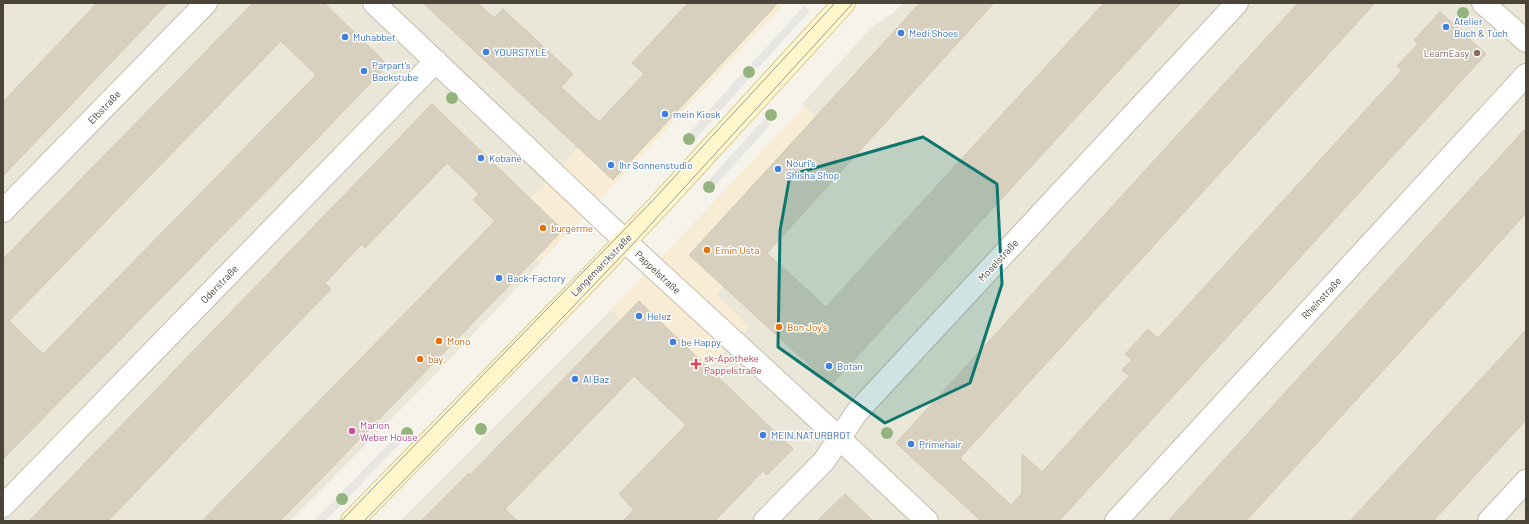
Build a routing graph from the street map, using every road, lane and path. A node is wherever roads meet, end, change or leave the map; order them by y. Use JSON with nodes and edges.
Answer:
{"nodes":[{"id":1,"x":206,"y":3,"type":"edge"},
{"id":2,"x":374,"y":3,"type":"edge"},
{"id":3,"x":844,"y":3,"type":"edge"},
{"id":4,"x":1237,"y":3,"type":"edge"},
{"id":5,"x":1483,"y":3,"type":"edge"},
{"id":6,"x":1526,"y":41,"type":"edge"},
{"id":7,"x":436,"y":62,"type":"junction"},
{"id":8,"x":1526,"y":74,"type":"edge"},
{"id":9,"x":3,"y":211,"type":"edge"},
{"id":10,"x":625,"y":240,"type":"junction"},
{"id":11,"x":839,"y":438,"type":"junction"},
{"id":12,"x":1526,"y":481,"type":"edge"},
{"id":13,"x":3,"y":506,"type":"edge"},
{"id":14,"x":352,"y":521,"type":"edge"},
{"id":15,"x":765,"y":521,"type":"edge"},
{"id":16,"x":927,"y":521,"type":"edge"},
{"id":17,"x":1116,"y":521,"type":"edge"},
{"id":18,"x":1489,"y":521,"type":"edge"}],
"edges":[{"from":1,"to":9,"type":"street","name":"Elbstraße"},
{"from":2,"to":7,"type":"street","name":"Pappelstraße"},
{"from":3,"to":10,"type":"main road","name":"Langemarckstraße"},
{"from":4,"to":11,"type":"street","name":"Moselstraße"},
{"from":5,"to":6,"type":"street"},
{"from":7,"to":10,"type":"street","name":"Pappelstraße"},
{"from":7,"to":13,"type":"street","name":"Oderstraße"},
{"from":8,"to":17,"type":"street","name":"Rheinstraße"},
{"from":10,"to":11,"type":"street","name":"Pappelstraße"},
{"from":10,"to":14,"type":"main road","name":"Langemarckstraße"},
{"from":11,"to":15,"type":"street","name":"Moselstraße"},
{"from":11,"to":16,"type":"street","name":"Pappelstraße"},
{"from":12,"to":18,"type":"street"}]}
